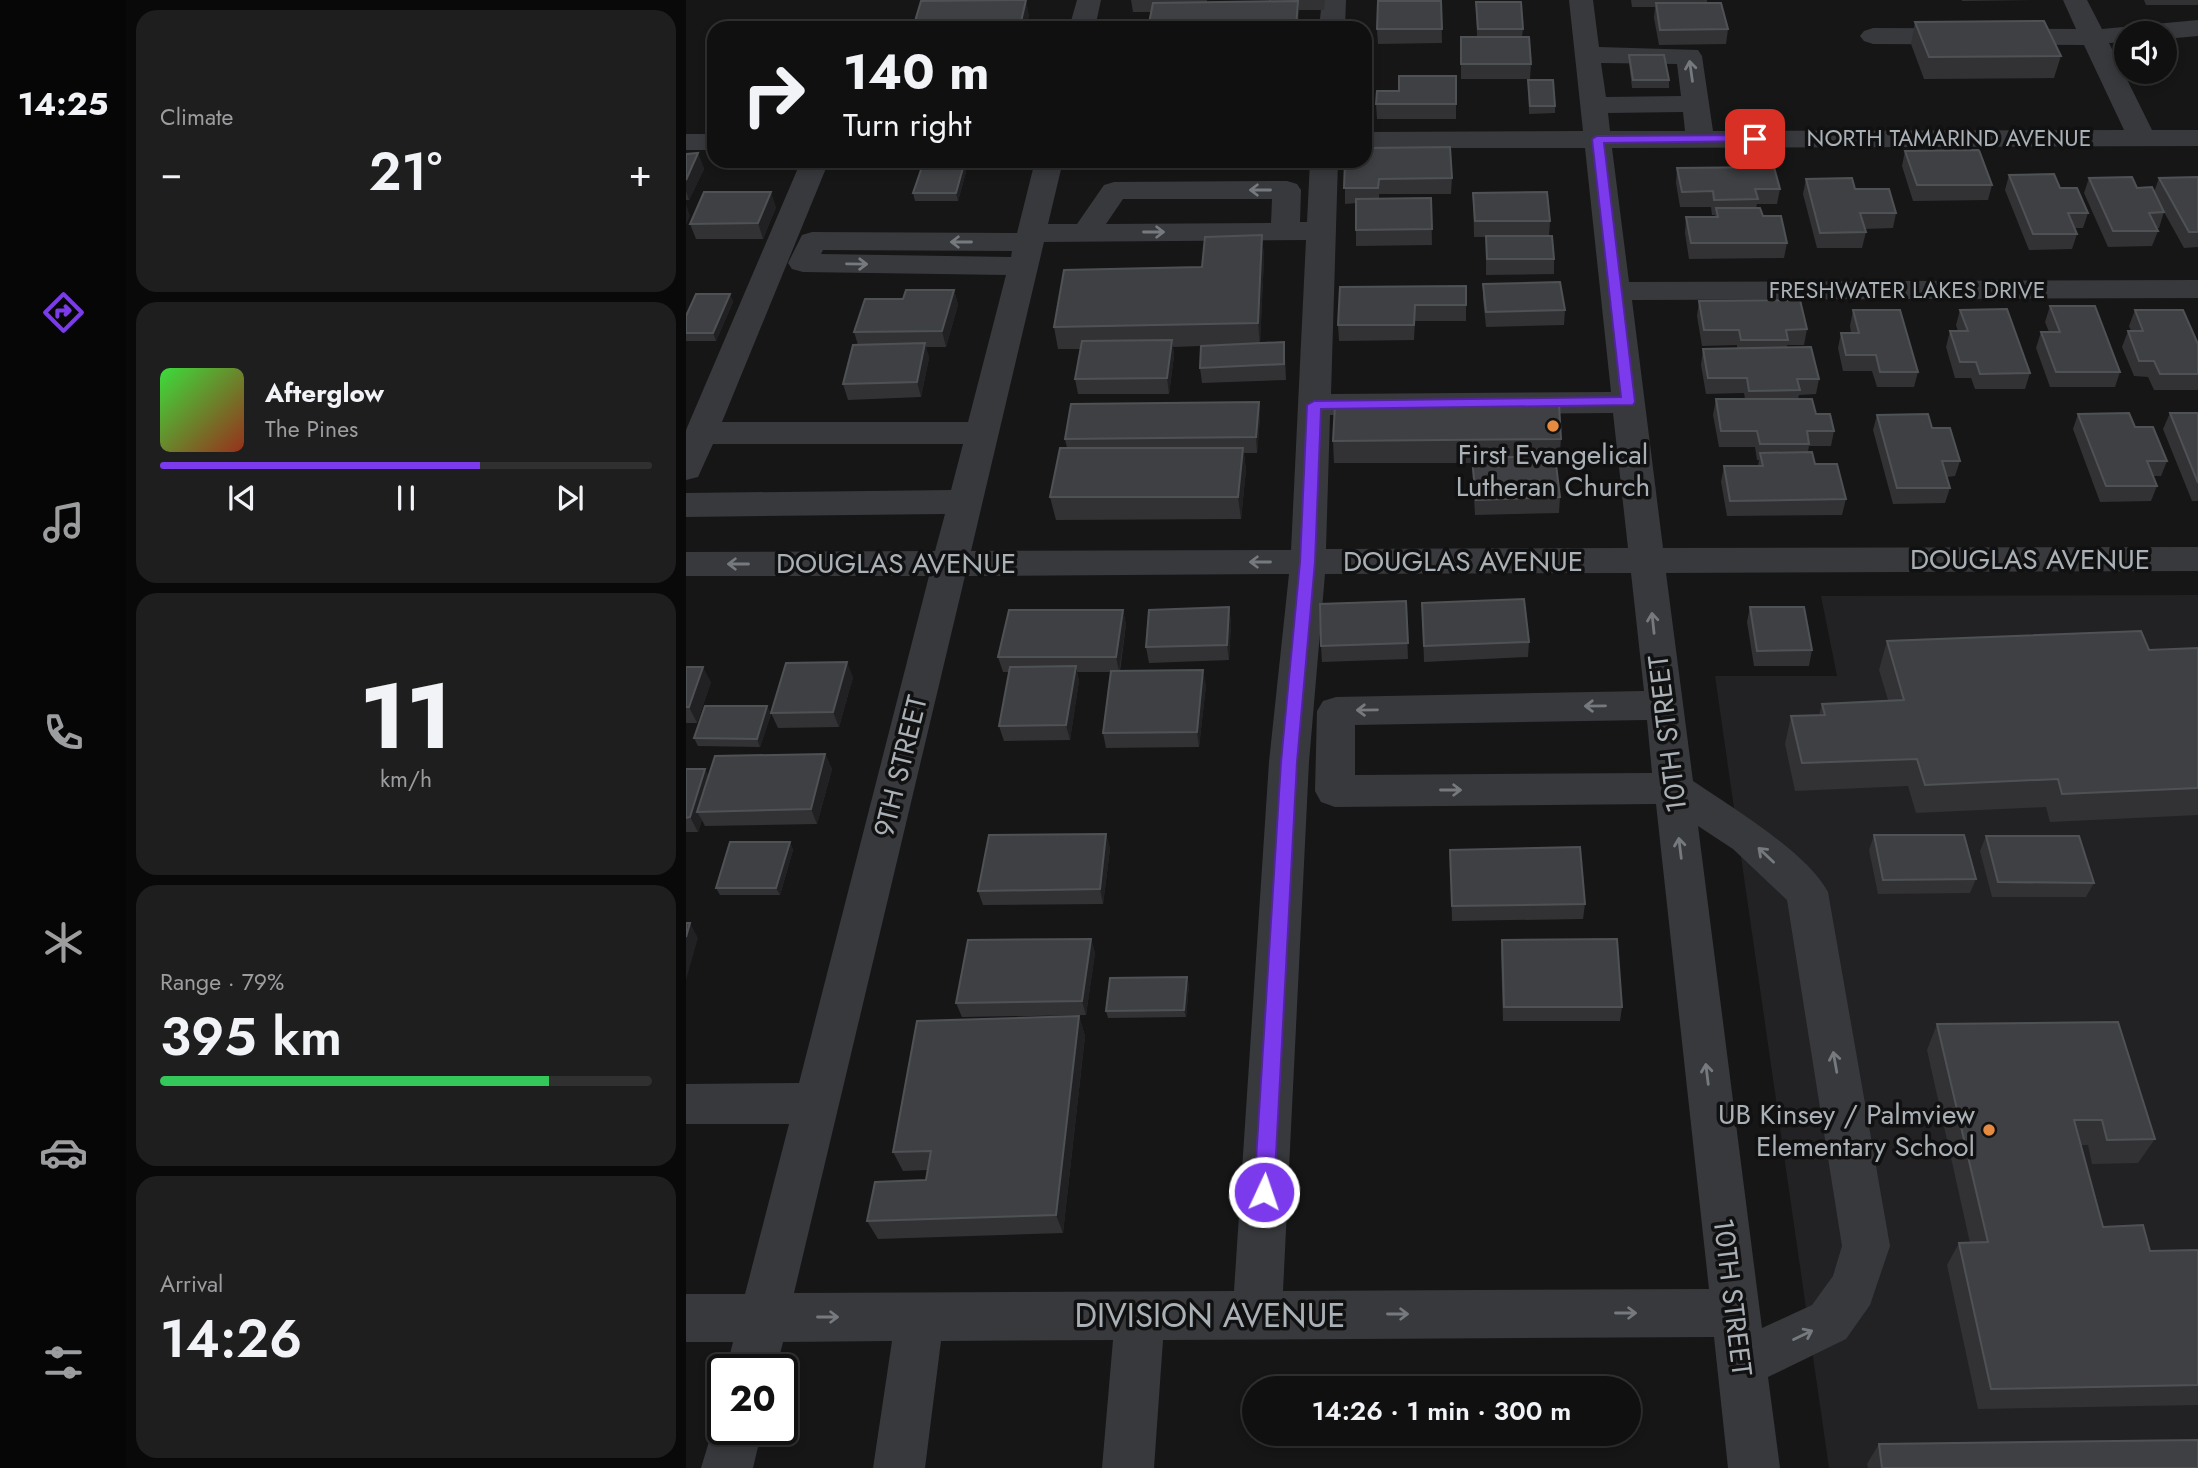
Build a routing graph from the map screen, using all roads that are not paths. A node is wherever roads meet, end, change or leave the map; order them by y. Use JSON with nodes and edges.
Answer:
{"nodes":[{"id":1,"x":1089,"y":0,"type":"edge"},
{"id":2,"x":1334,"y":0,"type":"edge"},
{"id":3,"x":1581,"y":0,"type":"edge"},
{"id":4,"x":2075,"y":0,"type":"edge"},
{"id":5,"x":1084,"y":21,"type":"edge"},
{"id":6,"x":1332,"y":21,"type":"edge"},
{"id":7,"x":2198,"y":28,"type":"edge"},
{"id":8,"x":1873,"y":36,"type":"dead end"},
{"id":9,"x":2093,"y":37,"type":"junction"},
{"id":10,"x":1588,"y":55,"type":"junction"},
{"id":11,"x":1695,"y":104,"type":"junction"},
{"id":12,"x":1593,"y":105,"type":"junction"},
{"id":13,"x":2142,"y":138,"type":"junction"},
{"id":14,"x":2198,"y":138,"type":"edge"},
{"id":15,"x":1597,"y":139,"type":"junction"},
{"id":16,"x":1700,"y":139,"type":"junction"},
{"id":17,"x":1372,"y":140,"type":"edge"},
{"id":18,"x":686,"y":142,"type":"edge"},
{"id":19,"x":707,"y":142,"type":"edge"},
{"id":20,"x":812,"y":168,"type":"edge"},
{"id":21,"x":1047,"y":168,"type":"edge"},
{"id":22,"x":1324,"y":168,"type":"edge"},
{"id":23,"x":1285,"y":231,"type":"junction"},
{"id":24,"x":1321,"y":231,"type":"junction"},
{"id":25,"x":1086,"y":232,"type":"junction"},
{"id":26,"x":1028,"y":247,"type":"junction"},
{"id":27,"x":2198,"y":289,"type":"edge"},
{"id":28,"x":1615,"y":291,"type":"junction"},
{"id":29,"x":1628,"y":402,"type":"junction"},
{"id":30,"x":1314,"y":405,"type":"junction"},
{"id":31,"x":701,"y":433,"type":"junction"},
{"id":32,"x":982,"y":433,"type":"junction"},
{"id":33,"x":686,"y":469,"type":"edge"},
{"id":34,"x":965,"y":502,"type":"junction"},
{"id":35,"x":686,"y":505,"type":"edge"},
{"id":36,"x":2198,"y":559,"type":"edge"},
{"id":37,"x":1646,"y":561,"type":"junction"},
{"id":38,"x":1308,"y":562,"type":"junction"},
{"id":39,"x":950,"y":563,"type":"junction"},
{"id":40,"x":686,"y":564,"type":"edge"},
{"id":41,"x":1663,"y":705,"type":"junction"},
{"id":42,"x":1673,"y":788,"type":"junction"},
{"id":43,"x":817,"y":1103,"type":"junction"},
{"id":44,"x":686,"y":1104,"type":"edge"},
{"id":45,"x":1734,"y":1312,"type":"junction"},
{"id":46,"x":1257,"y":1315,"type":"junction"},
{"id":47,"x":920,"y":1316,"type":"junction"},
{"id":48,"x":1140,"y":1316,"type":"junction"},
{"id":49,"x":764,"y":1317,"type":"junction"},
{"id":50,"x":686,"y":1318,"type":"edge"},
{"id":51,"x":755,"y":1354,"type":"edge"},
{"id":52,"x":1742,"y":1364,"type":"junction"},
{"id":53,"x":733,"y":1445,"type":"edge"},
{"id":54,"x":727,"y":1468,"type":"edge"},
{"id":55,"x":899,"y":1468,"type":"edge"},
{"id":56,"x":1128,"y":1468,"type":"edge"},
{"id":57,"x":1754,"y":1468,"type":"edge"}],
"edges":[{"from":1,"to":5,"type":"street"},
{"from":2,"to":6,"type":"street"},
{"from":3,"to":10,"type":"street","name":"10TH STREET"},
{"from":4,"to":9,"type":"street"},
{"from":7,"to":9,"type":"street"},
{"from":8,"to":9,"type":"street"},
{"from":9,"to":13,"type":"street"},
{"from":11,"to":10,"type":"street","one_way":true},
{"from":10,"to":12,"type":"street","name":"10TH STREET"},
{"from":11,"to":12,"type":"street"},
{"from":11,"to":16,"type":"street"},
{"from":12,"to":15,"type":"street","name":"10TH STREET"},
{"from":13,"to":14,"type":"street","name":"NORTH TAMARIND AVENUE"},
{"from":13,"to":16,"type":"street","name":"NORTH TAMARIND AVENUE"},
{"from":15,"to":16,"type":"street","name":"NORTH TAMARIND AVENUE"},
{"from":15,"to":17,"type":"street","name":"NORTH TAMARIND AVENUE"},
{"from":15,"to":28,"type":"street","name":"10TH STREET"},
{"from":18,"to":19,"type":"street"},
{"from":20,"to":31,"type":"street"},
{"from":21,"to":26,"type":"street","name":"9TH STREET"},
{"from":22,"to":24,"type":"street"},
{"from":23,"to":24,"type":"street"},
{"from":25,"to":23,"type":"street","one_way":true},
{"from":23,"to":25,"type":"street","one_way":true},
{"from":24,"to":30,"type":"street"},
{"from":25,"to":26,"type":"street"},
{"from":26,"to":26,"type":"street","one_way":true},
{"from":26,"to":32,"type":"street","name":"9TH STREET"},
{"from":27,"to":28,"type":"street","name":"FRESHWATER LAKES DRIVE"},
{"from":28,"to":29,"type":"street","name":"10TH STREET"},
{"from":29,"to":30,"type":"street"},
{"from":29,"to":37,"type":"street","name":"10TH STREET"},
{"from":30,"to":38,"type":"street"},
{"from":31,"to":32,"type":"street"},
{"from":31,"to":33,"type":"street"},
{"from":32,"to":34,"type":"street","name":"9TH STREET"},
{"from":34,"to":35,"type":"street"},
{"from":34,"to":39,"type":"street","name":"9TH STREET"},
{"from":36,"to":37,"type":"street","name":"DOUGLAS AVENUE"},
{"from":37,"to":38,"type":"street","name":"DOUGLAS AVENUE"},
{"from":41,"to":37,"type":"street","name":"10TH STREET","one_way":true},
{"from":38,"to":39,"type":"street","name":"DOUGLAS AVENUE","one_way":true},
{"from":38,"to":46,"type":"street"},
{"from":39,"to":40,"type":"street","name":"DOUGLAS AVENUE","one_way":true},
{"from":39,"to":43,"type":"street","name":"9TH STREET"},
{"from":41,"to":42,"type":"street","name":"10TH STREET"},
{"from":41,"to":42,"type":"street","one_way":true},
{"from":45,"to":42,"type":"street","name":"10TH STREET","one_way":true},
{"from":52,"to":42,"type":"street","one_way":true},
{"from":43,"to":44,"type":"street"},
{"from":43,"to":49,"type":"street","name":"9TH STREET"},
{"from":46,"to":45,"type":"street","name":"DIVISION AVENUE","one_way":true},
{"from":45,"to":52,"type":"street","name":"10TH STREET"},
{"from":46,"to":48,"type":"street","name":"DIVISION AVENUE"},
{"from":47,"to":48,"type":"street","name":"DIVISION AVENUE"},
{"from":49,"to":47,"type":"street","name":"DIVISION AVENUE","one_way":true},
{"from":47,"to":55,"type":"street"},
{"from":48,"to":56,"type":"street"},
{"from":49,"to":50,"type":"street","name":"DIVISION AVENUE"},
{"from":49,"to":51,"type":"street","name":"9TH STREET"},
{"from":52,"to":57,"type":"street","name":"10TH STREET"},
{"from":53,"to":54,"type":"street"}]}
